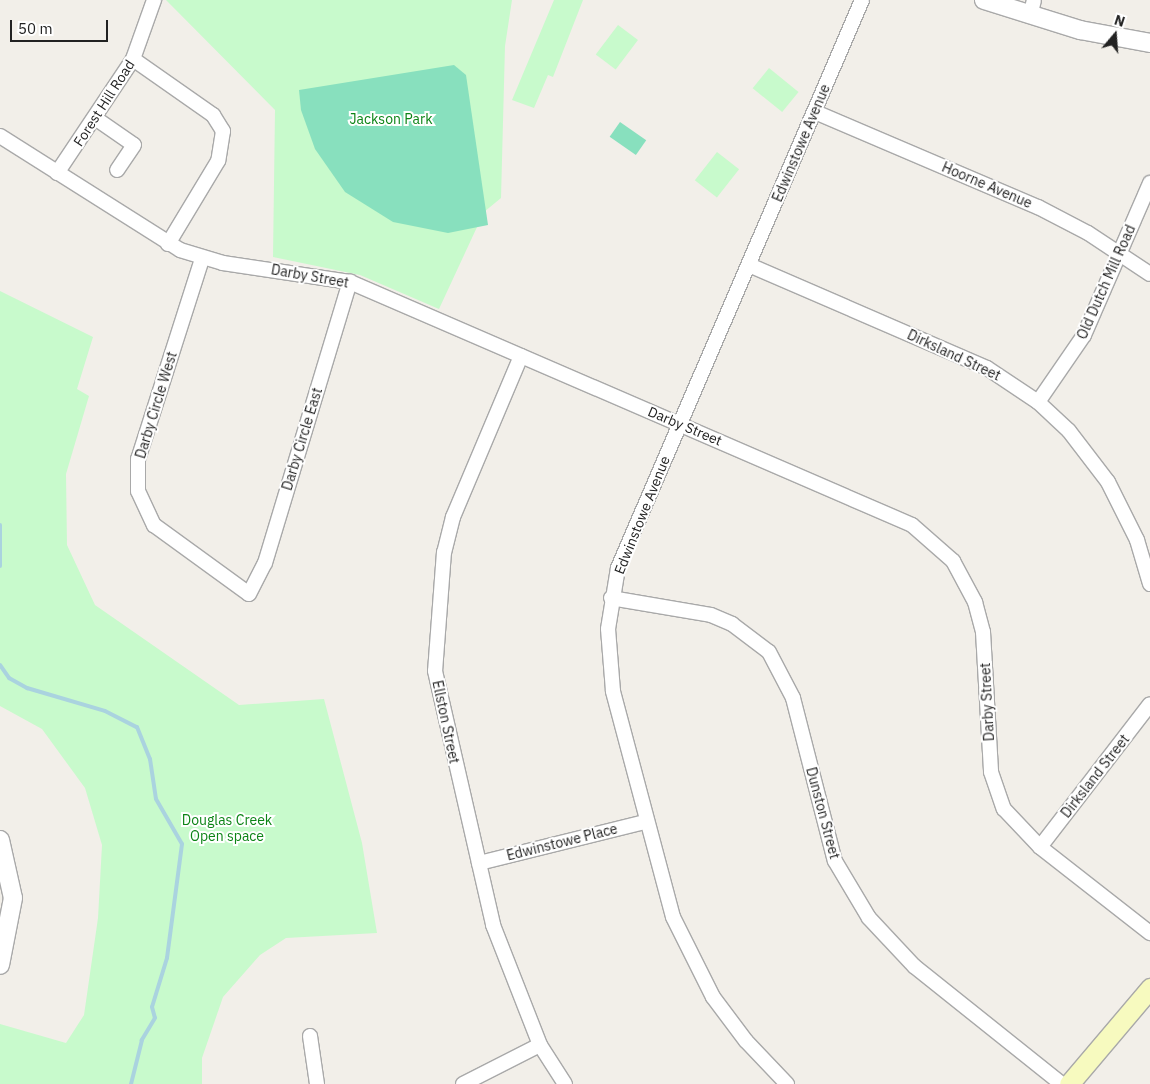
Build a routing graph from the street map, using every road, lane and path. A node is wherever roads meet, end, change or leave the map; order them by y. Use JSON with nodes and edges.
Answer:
{"nodes":[{"id":1,"x":154,"y":0,"type":"edge"},
{"id":2,"x":862,"y":0,"type":"edge"},
{"id":3,"x":984,"y":0,"type":"edge"},
{"id":4,"x":1032,"y":8,"type":"edge"},
{"id":5,"x":1150,"y":43,"type":"edge"},
{"id":6,"x":133,"y":59,"type":"junction"},
{"id":7,"x":814,"y":112,"type":"junction"},
{"id":8,"x":95,"y":118,"type":"junction"},
{"id":9,"x":0,"y":136,"type":"edge"},
{"id":10,"x":116,"y":170,"type":"dead end"},
{"id":11,"x":57,"y":174,"type":"junction"},
{"id":12,"x":1150,"y":182,"type":"edge"},
{"id":13,"x":168,"y":244,"type":"junction"},
{"id":14,"x":1121,"y":253,"type":"junction"},
{"id":15,"x":202,"y":259,"type":"junction"},
{"id":16,"x":749,"y":265,"type":"junction"},
{"id":17,"x":1150,"y":274,"type":"edge"},
{"id":18,"x":350,"y":282,"type":"junction"},
{"id":19,"x":520,"y":356,"type":"junction"},
{"id":20,"x":1038,"y":402,"type":"junction"},
{"id":21,"x":680,"y":424,"type":"junction"},
{"id":22,"x":1150,"y":584,"type":"edge"},
{"id":23,"x":249,"y":594,"type":"joint"},
{"id":24,"x":611,"y":598,"type":"junction"},
{"id":25,"x":1150,"y":704,"type":"edge"},
{"id":26,"x":645,"y":822,"type":"junction"},
{"id":27,"x":0,"y":840,"type":"edge"},
{"id":28,"x":1040,"y":847,"type":"junction"},
{"id":29,"x":479,"y":863,"type":"junction"},
{"id":30,"x":1150,"y":933,"type":"edge"},
{"id":31,"x":0,"y":965,"type":"edge"},
{"id":32,"x":1150,"y":988,"type":"edge"},
{"id":33,"x":310,"y":1036,"type":"dead end"},
{"id":34,"x":540,"y":1044,"type":"junction"},
{"id":35,"x":317,"y":1084,"type":"edge"},
{"id":36,"x":463,"y":1084,"type":"edge"},
{"id":37,"x":565,"y":1084,"type":"edge"},
{"id":38,"x":787,"y":1084,"type":"edge"},
{"id":39,"x":1062,"y":1084,"type":"edge"},
{"id":40,"x":1069,"y":1084,"type":"edge"}],
"edges":[{"from":1,"to":6,"type":"street","name":"Forest Hill Road"},
{"from":2,"to":7,"type":"street","name":"Edwinstowe Avenue"},
{"from":3,"to":4,"type":"street"},
{"from":4,"to":5,"type":"street"},
{"from":6,"to":8,"type":"street","name":"Forest Hill Road"},
{"from":6,"to":13,"type":"street"},
{"from":7,"to":14,"type":"street","name":"Hoorne Avenue"},
{"from":7,"to":16,"type":"street","name":"Edwinstowe Avenue"},
{"from":8,"to":10,"type":"street"},
{"from":8,"to":11,"type":"street","name":"Forest Hill Road"},
{"from":9,"to":11,"type":"street","name":"Darby Street"},
{"from":11,"to":13,"type":"street","name":"Darby Street"},
{"from":12,"to":14,"type":"street","name":"Old Dutch Mill Road"},
{"from":13,"to":15,"type":"street","name":"Darby Street"},
{"from":14,"to":17,"type":"street","name":"Hoorne Avenue"},
{"from":14,"to":20,"type":"street","name":"Old Dutch Mill Road"},
{"from":15,"to":18,"type":"street","name":"Darby Street"},
{"from":15,"to":23,"type":"street","name":"Darby Circle West"},
{"from":16,"to":20,"type":"street","name":"Dirksland Street"},
{"from":16,"to":21,"type":"street","name":"Edwinstowe Avenue"},
{"from":18,"to":19,"type":"street","name":"Darby Street"},
{"from":18,"to":23,"type":"street","name":"Darby Circle East"},
{"from":19,"to":21,"type":"street","name":"Darby Street"},
{"from":19,"to":29,"type":"street","name":"Ellston Street"},
{"from":20,"to":22,"type":"street","name":"Dirksland Street"},
{"from":21,"to":24,"type":"street","name":"Edwinstowe Avenue"},
{"from":21,"to":28,"type":"street","name":"Darby Street"},
{"from":24,"to":26,"type":"street","name":"Edwinstowe Avenue"},
{"from":24,"to":39,"type":"street","name":"Dunston Street"},
{"from":25,"to":28,"type":"street","name":"Dirksland Street"},
{"from":26,"to":29,"type":"street","name":"Edwinstowe Place"},
{"from":26,"to":38,"type":"street","name":"Edwinstowe Avenue"},
{"from":27,"to":31,"type":"street"},
{"from":28,"to":30,"type":"street","name":"Darby Street"},
{"from":29,"to":34,"type":"street","name":"Ellston Street"},
{"from":32,"to":40,"type":"main road"},
{"from":33,"to":35,"type":"street"},
{"from":34,"to":36,"type":"street"},
{"from":34,"to":37,"type":"street","name":"Ellston Street"}]}
